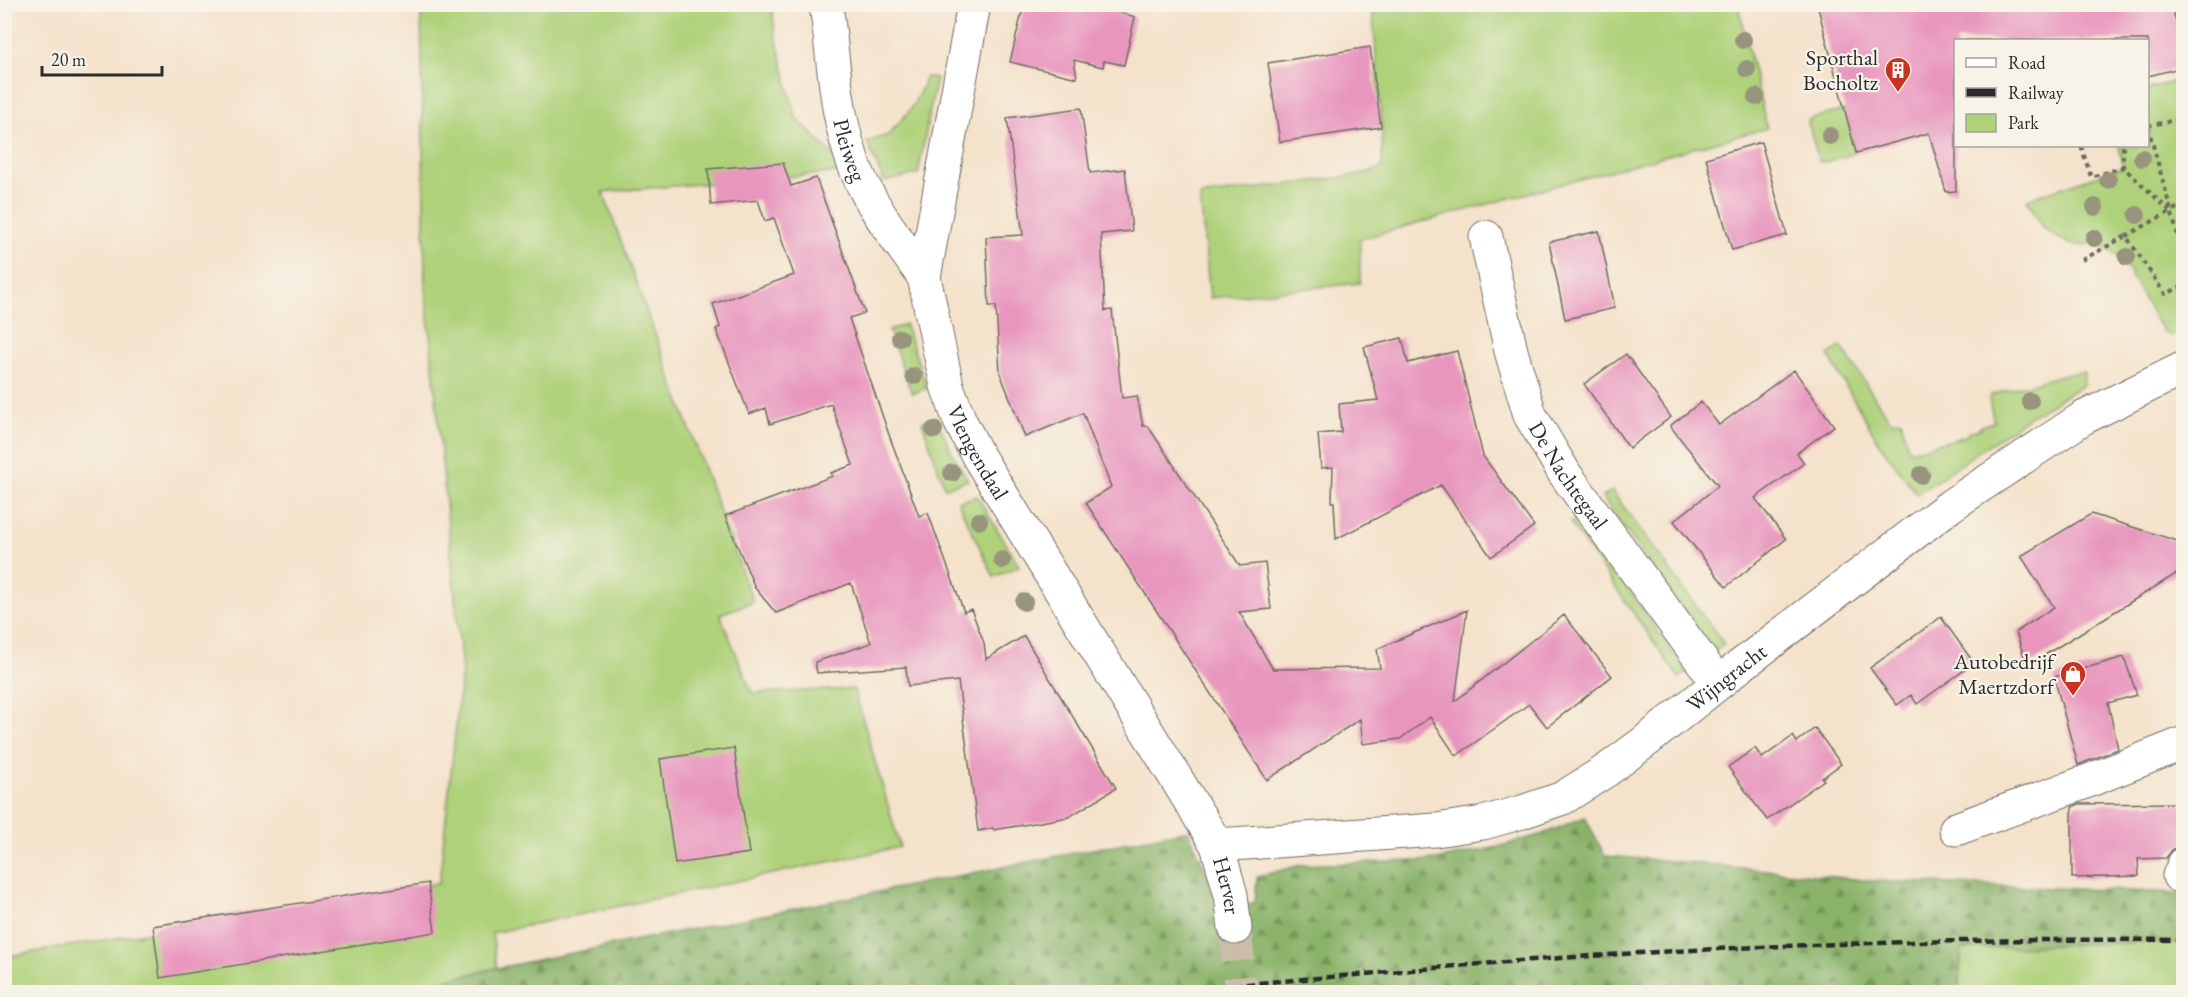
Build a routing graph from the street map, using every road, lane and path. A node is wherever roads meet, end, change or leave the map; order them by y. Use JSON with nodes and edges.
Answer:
{"nodes":[{"id":1,"x":826,"y":4,"type":"edge"},
{"id":2,"x":974,"y":4,"type":"edge"},
{"id":3,"x":2184,"y":118,"type":"edge"},
{"id":4,"x":2149,"y":126,"type":"edge"},
{"id":5,"x":2149,"y":130,"type":"edge"},
{"id":6,"x":2081,"y":147,"type":"edge"},
{"id":7,"x":2123,"y":147,"type":"edge"},
{"id":8,"x":2123,"y":167,"type":"junction"},
{"id":9,"x":2184,"y":204,"type":"edge"},
{"id":10,"x":2171,"y":211,"type":"junction"},
{"id":11,"x":2126,"y":236,"type":"junction"},
{"id":12,"x":1486,"y":237,"type":"dead end"},
{"id":13,"x":2184,"y":258,"type":"edge"},
{"id":14,"x":2082,"y":260,"type":"dead end"},
{"id":15,"x":924,"y":277,"type":"junction"},
{"id":16,"x":2184,"y":286,"type":"edge"},
{"id":17,"x":2184,"y":368,"type":"edge"},
{"id":18,"x":1718,"y":683,"type":"junction"},
{"id":19,"x":2184,"y":743,"type":"edge"},
{"id":20,"x":1956,"y":829,"type":"dead end"},
{"id":21,"x":1217,"y":845,"type":"junction"},
{"id":22,"x":1235,"y":928,"type":"tunnel mouth"}],
"edges":[{"from":1,"to":15,"type":"street","name":"Pleiweg"},
{"from":2,"to":15,"type":"street","name":"Vlengendaal"},
{"from":3,"to":4,"type":"path"},
{"from":5,"to":10,"type":"path"},
{"from":6,"to":8,"type":"path"},
{"from":7,"to":8,"type":"path"},
{"from":8,"to":10,"type":"path"},
{"from":9,"to":10,"type":"path"},
{"from":10,"to":11,"type":"path"},
{"from":10,"to":13,"type":"path"},
{"from":11,"to":14,"type":"path"},
{"from":11,"to":16,"type":"path"},
{"from":12,"to":18,"type":"street","name":"De Nachtegaal"},
{"from":15,"to":21,"type":"street","name":"Vlengendaal"},
{"from":17,"to":18,"type":"street","name":"Wijngracht"},
{"from":18,"to":21,"type":"street","name":"Wijngracht"},
{"from":19,"to":20,"type":"street"},
{"from":21,"to":22,"type":"street","name":"Herver"}]}
